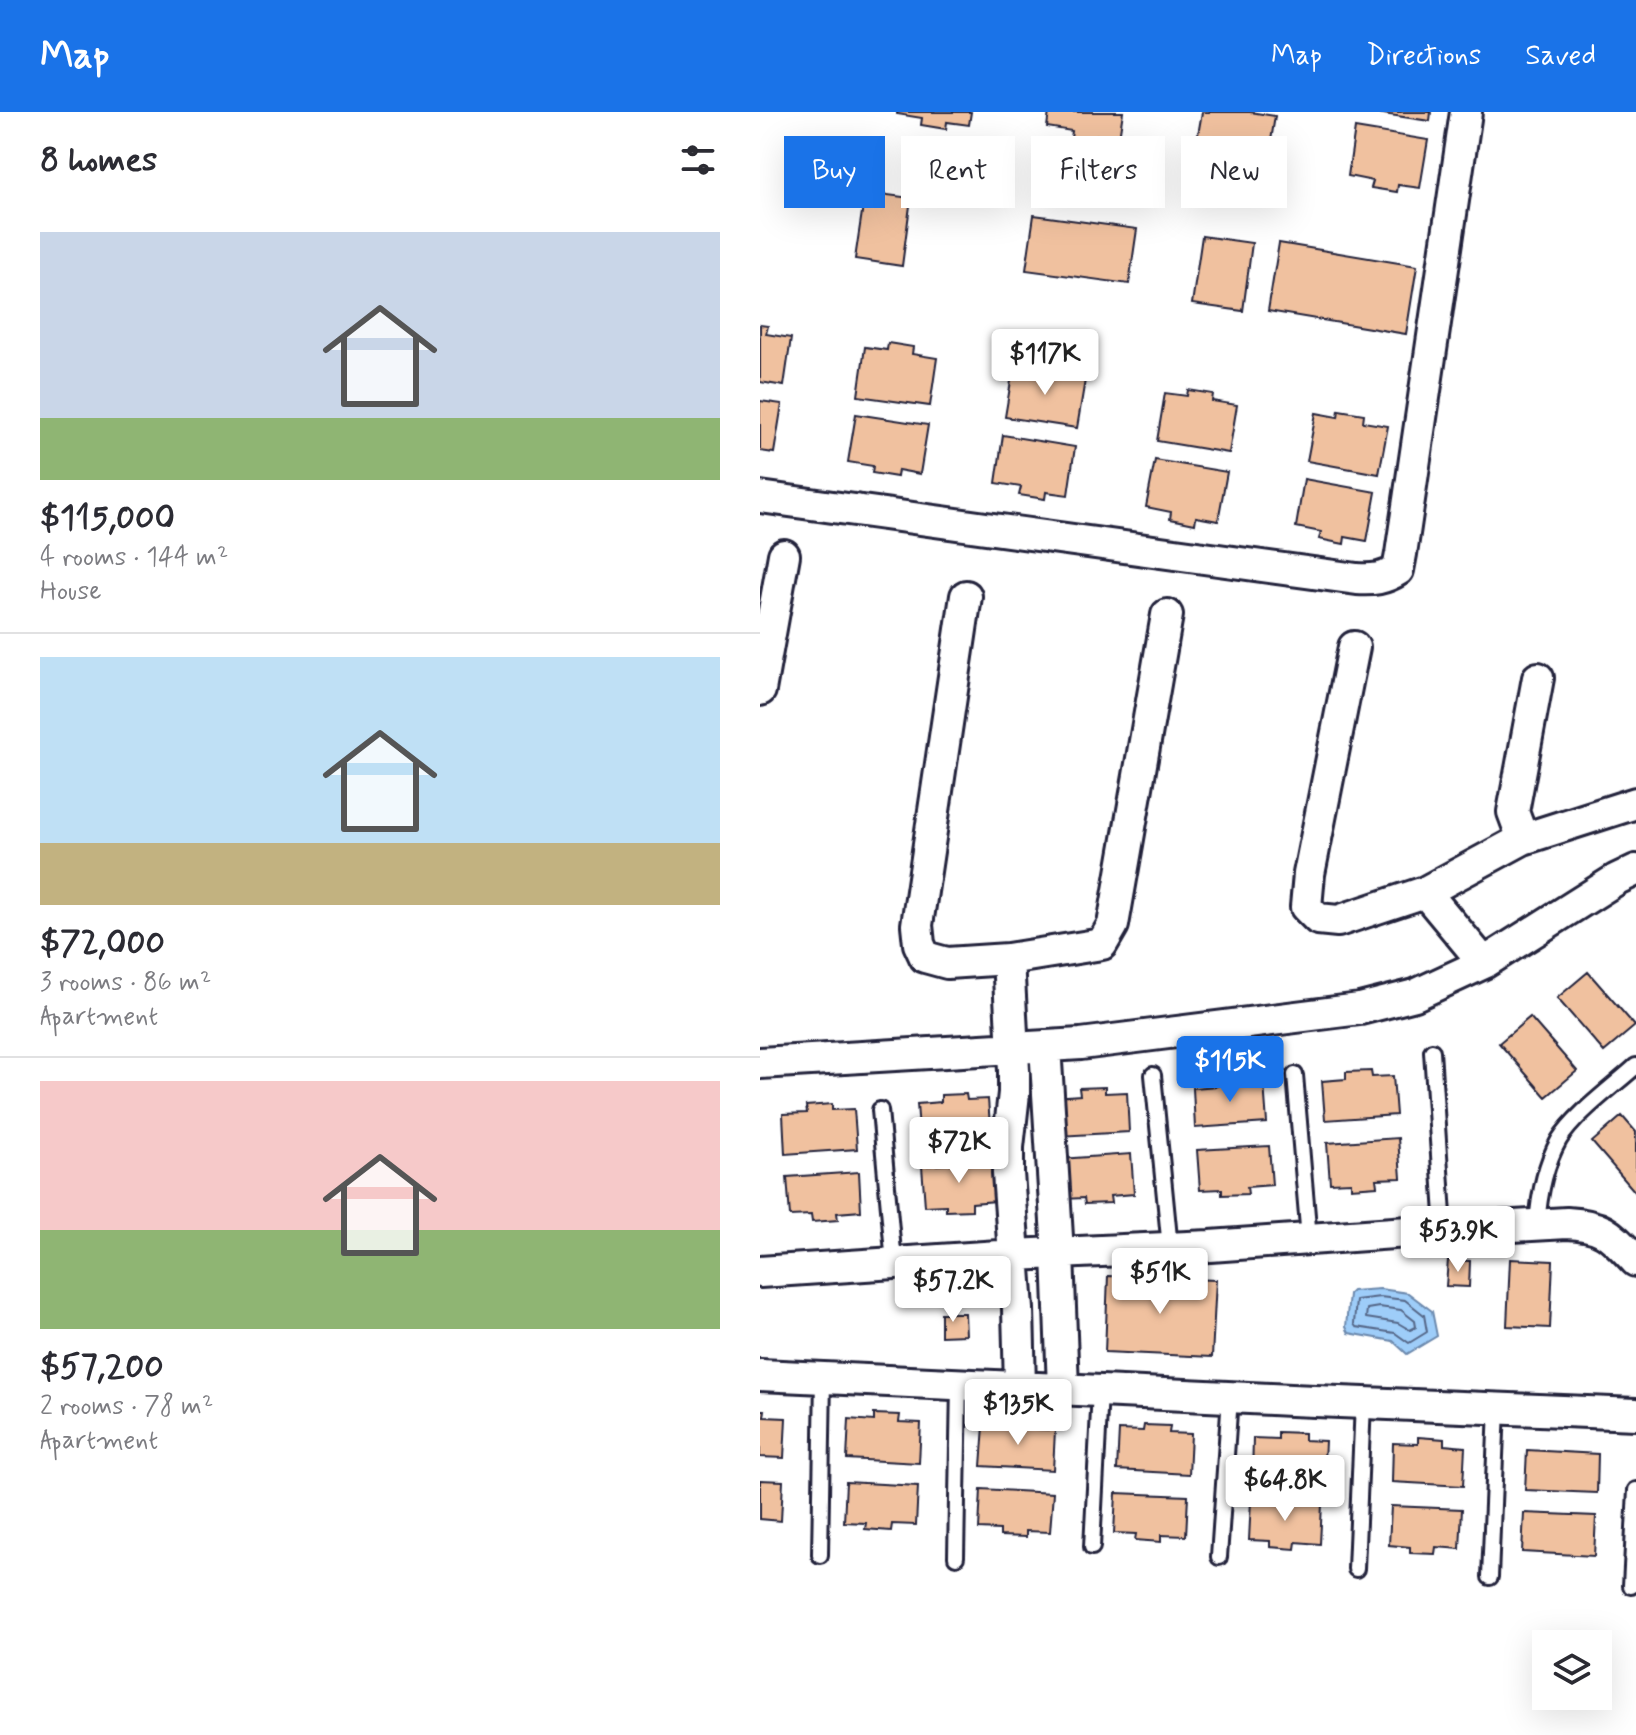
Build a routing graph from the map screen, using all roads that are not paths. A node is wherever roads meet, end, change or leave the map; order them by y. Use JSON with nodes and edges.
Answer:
{"nodes":[{"id":1,"x":1466,"y":112,"type":"edge"},
{"id":2,"x":760,"y":497,"type":"edge"},
{"id":3,"x":784,"y":555,"type":"dead end"},
{"id":4,"x":966,"y":596,"type":"dead end"},
{"id":5,"x":1167,"y":615,"type":"dead end"},
{"id":6,"x":1354,"y":647,"type":"dead end"},
{"id":7,"x":1538,"y":678,"type":"dead end"},
{"id":8,"x":760,"y":690,"type":"edge"},
{"id":9,"x":1636,"y":803,"type":"edge"},
{"id":10,"x":1523,"y":839,"type":"junction"},
{"id":11,"x":1636,"y":870,"type":"edge"},
{"id":12,"x":1425,"y":892,"type":"junction"},
{"id":13,"x":1008,"y":959,"type":"junction"},
{"id":14,"x":1484,"y":963,"type":"junction"},
{"id":15,"x":1045,"y":1046,"type":"junction"},
{"id":16,"x":1012,"y":1048,"type":"junction"},
{"id":17,"x":1432,"y":1051,"type":"dead end"},
{"id":18,"x":760,"y":1063,"type":"edge"},
{"id":19,"x":1636,"y":1066,"type":"edge"},
{"id":20,"x":1153,"y":1075,"type":"dead end"},
{"id":21,"x":1295,"y":1075,"type":"dead end"},
{"id":22,"x":880,"y":1110,"type":"dead end"},
{"id":23,"x":1537,"y":1225,"type":"junction"},
{"id":24,"x":1444,"y":1230,"type":"junction"},
{"id":25,"x":1309,"y":1239,"type":"junction"},
{"id":26,"x":1170,"y":1248,"type":"junction"},
{"id":27,"x":1058,"y":1253,"type":"junction"},
{"id":28,"x":1014,"y":1255,"type":"junction"},
{"id":29,"x":1635,"y":1257,"type":"edge"},
{"id":30,"x":894,"y":1263,"type":"junction"},
{"id":31,"x":760,"y":1272,"type":"edge"},
{"id":32,"x":760,"y":1375,"type":"edge"},
{"id":33,"x":823,"y":1378,"type":"junction"},
{"id":34,"x":959,"y":1384,"type":"junction"},
{"id":35,"x":1020,"y":1387,"type":"junction"},
{"id":36,"x":1063,"y":1389,"type":"junction"},
{"id":37,"x":1100,"y":1391,"type":"junction"},
{"id":38,"x":1230,"y":1397,"type":"junction"},
{"id":39,"x":1363,"y":1403,"type":"junction"},
{"id":40,"x":1497,"y":1408,"type":"junction"},
{"id":41,"x":1636,"y":1414,"type":"edge"},
{"id":42,"x":1636,"y":1490,"type":"edge"},
{"id":43,"x":1092,"y":1547,"type":"dead end"},
{"id":44,"x":820,"y":1555,"type":"dead end"},
{"id":45,"x":956,"y":1557,"type":"dead end"},
{"id":46,"x":1219,"y":1557,"type":"dead end"},
{"id":47,"x":1356,"y":1569,"type":"dead end"},
{"id":48,"x":1490,"y":1577,"type":"dead end"},
{"id":49,"x":1631,"y":1586,"type":"dead end"}],
"edges":[{"from":1,"to":2,"type":"street"},
{"from":3,"to":8,"type":"street"},
{"from":4,"to":13,"type":"street"},
{"from":5,"to":13,"type":"street"},
{"from":6,"to":12,"type":"street"},
{"from":7,"to":10,"type":"street"},
{"from":9,"to":10,"type":"street"},
{"from":10,"to":12,"type":"street"},
{"from":11,"to":14,"type":"street"},
{"from":12,"to":14,"type":"street"},
{"from":13,"to":16,"type":"street"},
{"from":14,"to":15,"type":"street"},
{"from":15,"to":16,"type":"street"},
{"from":15,"to":27,"type":"street"},
{"from":16,"to":18,"type":"street"},
{"from":16,"to":28,"type":"street"},
{"from":17,"to":24,"type":"lane"},
{"from":19,"to":23,"type":"lane"},
{"from":20,"to":26,"type":"lane"},
{"from":21,"to":25,"type":"lane"},
{"from":22,"to":30,"type":"lane"},
{"from":23,"to":24,"type":"street"},
{"from":23,"to":29,"type":"street"},
{"from":24,"to":25,"type":"street"},
{"from":25,"to":26,"type":"street"},
{"from":26,"to":27,"type":"street"},
{"from":27,"to":28,"type":"street"},
{"from":27,"to":36,"type":"street"},
{"from":28,"to":30,"type":"street"},
{"from":28,"to":35,"type":"street"},
{"from":30,"to":31,"type":"street"},
{"from":32,"to":33,"type":"street"},
{"from":33,"to":34,"type":"street"},
{"from":33,"to":44,"type":"lane"},
{"from":34,"to":35,"type":"street"},
{"from":34,"to":45,"type":"lane"},
{"from":35,"to":36,"type":"street"},
{"from":36,"to":37,"type":"street"},
{"from":37,"to":38,"type":"street"},
{"from":37,"to":43,"type":"lane"},
{"from":38,"to":39,"type":"street"},
{"from":38,"to":46,"type":"lane"},
{"from":39,"to":40,"type":"street"},
{"from":39,"to":47,"type":"lane"},
{"from":40,"to":41,"type":"street"},
{"from":40,"to":48,"type":"lane"},
{"from":42,"to":49,"type":"lane"}]}
